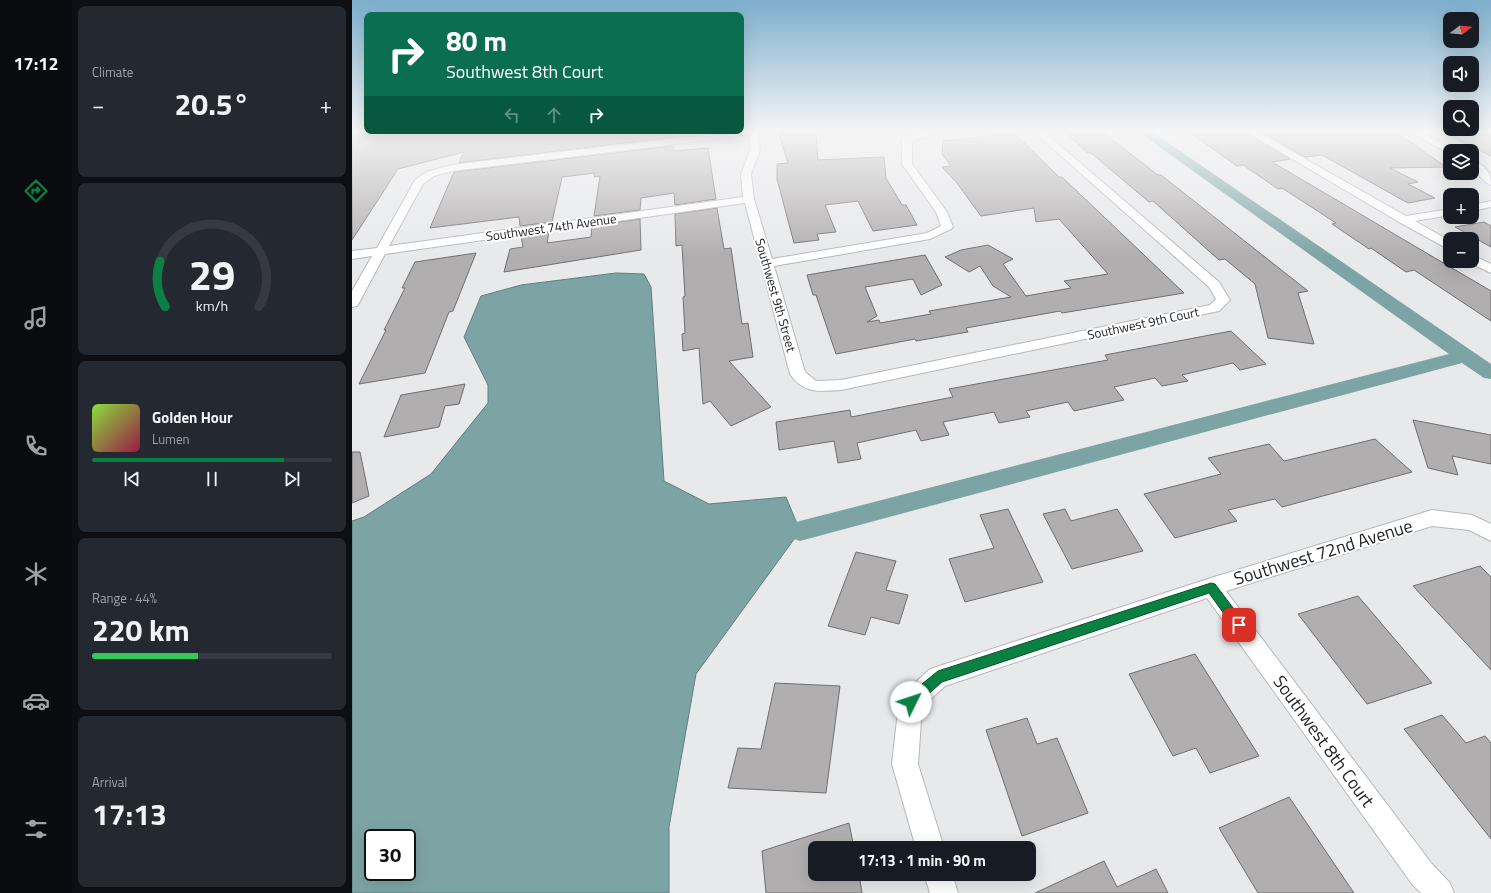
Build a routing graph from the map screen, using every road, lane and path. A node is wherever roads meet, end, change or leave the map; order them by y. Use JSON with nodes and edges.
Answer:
{"nodes":[{"id":1,"x":435,"y":173,"type":"edge"},
{"id":2,"x":746,"y":173,"type":"edge"},
{"id":3,"x":913,"y":173,"type":"edge"},
{"id":4,"x":1085,"y":173,"type":"edge"},
{"id":5,"x":1321,"y":173,"type":"edge"},
{"id":6,"x":1483,"y":173,"type":"edge"},
{"id":7,"x":1491,"y":182,"type":"edge"},
{"id":8,"x":750,"y":199,"type":"junction"},
{"id":9,"x":1491,"y":204,"type":"edge"},
{"id":10,"x":1479,"y":207,"type":"edge"},
{"id":11,"x":1443,"y":213,"type":"edge"},
{"id":12,"x":1403,"y":220,"type":"junction"},
{"id":13,"x":1443,"y":242,"type":"edge"},
{"id":14,"x":381,"y":252,"type":"junction"},
{"id":15,"x":352,"y":255,"type":"edge"},
{"id":16,"x":1479,"y":263,"type":"edge"},
{"id":17,"x":767,"y":264,"type":"junction"},
{"id":18,"x":1491,"y":269,"type":"edge"},
{"id":19,"x":352,"y":303,"type":"edge"},
{"id":20,"x":812,"y":386,"type":"joint"},
{"id":21,"x":1491,"y":533,"type":"edge"},
{"id":22,"x":1211,"y":588,"type":"junction"},
{"id":23,"x":928,"y":841,"type":"edge"},
{"id":24,"x":940,"y":881,"type":"edge"},
{"id":25,"x":944,"y":893,"type":"edge"},
{"id":26,"x":1440,"y":893,"type":"edge"}],
"edges":[{"from":1,"to":14,"type":"street"},
{"from":2,"to":8,"type":"street","name":"Southwest 9th Street"},
{"from":3,"to":17,"type":"street"},
{"from":4,"to":20,"type":"street","name":"Southwest 9th Court"},
{"from":5,"to":12,"type":"street"},
{"from":6,"to":7,"type":"street"},
{"from":8,"to":14,"type":"street","name":"Southwest 74th Avenue"},
{"from":8,"to":17,"type":"street","name":"Southwest 9th Street"},
{"from":9,"to":10,"type":"street"},
{"from":11,"to":12,"type":"street"},
{"from":12,"to":13,"type":"street"},
{"from":14,"to":15,"type":"street","name":"Southwest 74th Avenue"},
{"from":14,"to":19,"type":"street"},
{"from":16,"to":18,"type":"street"},
{"from":17,"to":20,"type":"street","name":"Southwest 9th Street"},
{"from":21,"to":22,"type":"street","name":"Southwest 72nd Avenue"},
{"from":22,"to":23,"type":"street","name":"Southwest 72nd Avenue"},
{"from":22,"to":26,"type":"street","name":"Southwest 8th Court"},
{"from":24,"to":25,"type":"street"}]}
